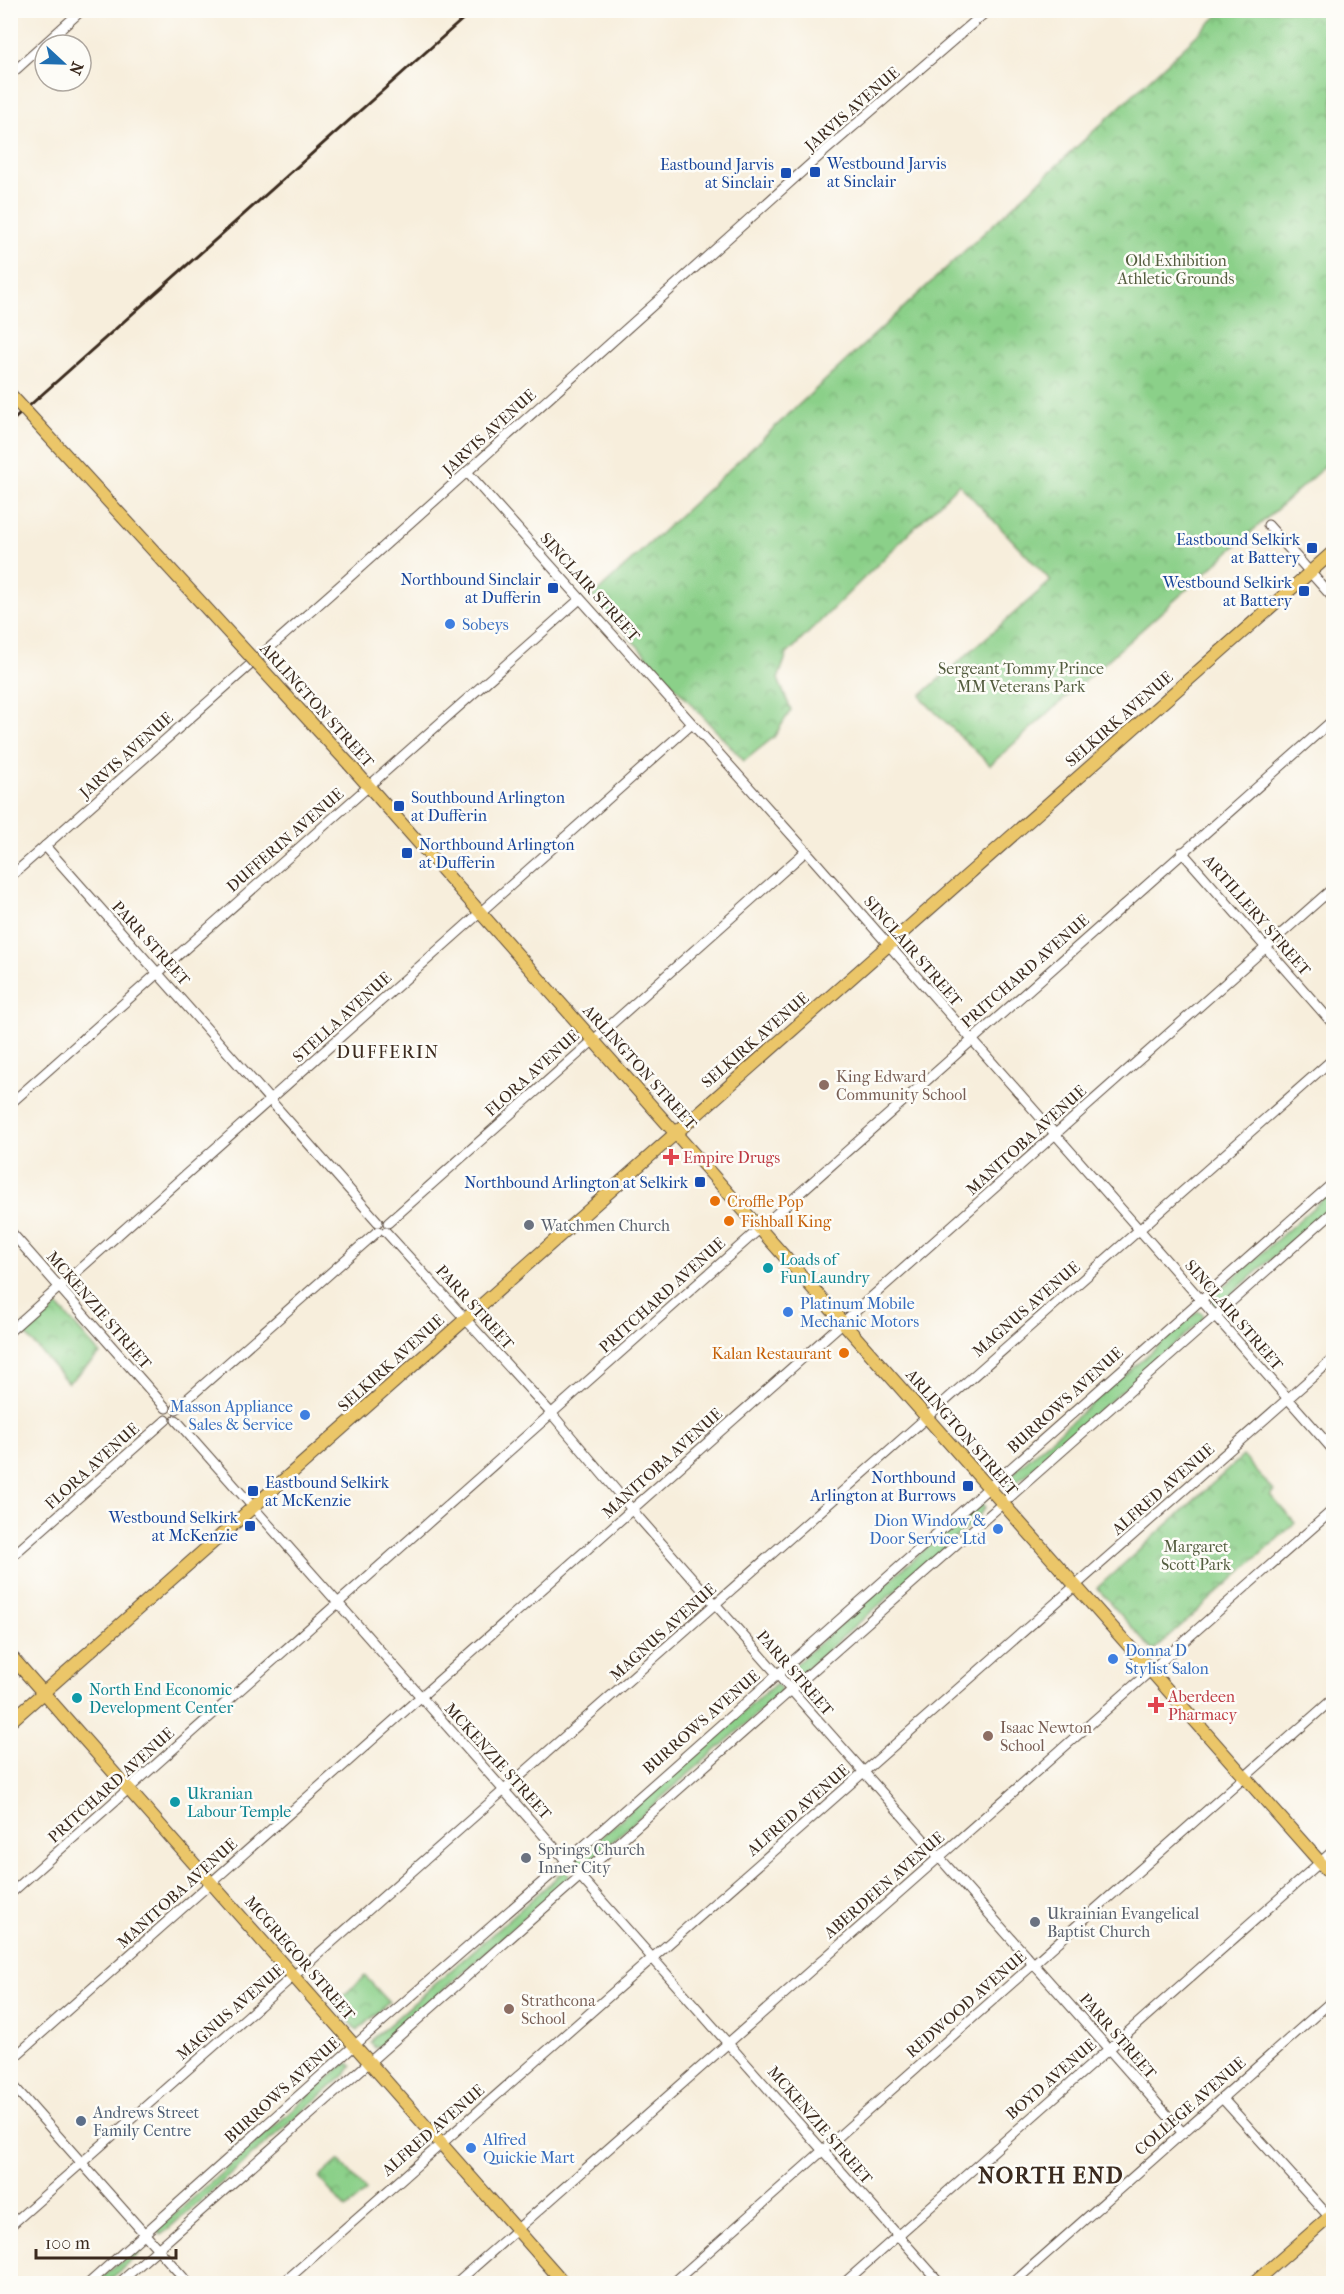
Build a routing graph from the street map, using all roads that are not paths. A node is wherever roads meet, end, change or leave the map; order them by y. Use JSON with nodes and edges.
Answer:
{"nodes":[{"id":1,"x":82,"y":10,"type":"edge"},
{"id":2,"x":988,"y":10,"type":"edge"},
{"id":3,"x":10,"y":75,"type":"edge"},
{"id":4,"x":10,"y":394,"type":"edge"},
{"id":5,"x":467,"y":472,"type":"junction"},
{"id":6,"x":1268,"y":525,"type":"dead end"},
{"id":7,"x":1334,"y":551,"type":"edge"},
{"id":8,"x":1310,"y":573,"type":"junction"},
{"id":9,"x":580,"y":599,"type":"junction"},
{"id":10,"x":1334,"y":599,"type":"edge"},
{"id":11,"x":1334,"y":718,"type":"edge"},
{"id":12,"x":692,"y":724,"type":"junction"},
{"id":13,"x":369,"y":786,"type":"junction"},
{"id":14,"x":45,"y":846,"type":"junction"},
{"id":15,"x":806,"y":851,"type":"junction"},
{"id":16,"x":1182,"y":852,"type":"junction"},
{"id":17,"x":10,"y":877,"type":"edge"},
{"id":18,"x":1334,"y":887,"type":"edge"},
{"id":19,"x":481,"y":913,"type":"junction"},
{"id":20,"x":887,"y":946,"type":"junction"},
{"id":21,"x":1265,"y":947,"type":"junction"},
{"id":22,"x":158,"y":973,"type":"junction"},
{"id":23,"x":1334,"y":1025,"type":"edge"},
{"id":24,"x":593,"y":1039,"type":"junction"},
{"id":25,"x":970,"y":1039,"type":"junction"},
{"id":26,"x":1334,"y":1058,"type":"edge"},
{"id":27,"x":270,"y":1101,"type":"junction"},
{"id":28,"x":10,"y":1104,"type":"edge"},
{"id":29,"x":676,"y":1132,"type":"junction"},
{"id":30,"x":1055,"y":1134,"type":"junction"},
{"id":31,"x":1334,"y":1182,"type":"edge"},
{"id":32,"x":1334,"y":1211,"type":"edge"},
{"id":33,"x":382,"y":1227,"type":"junction"},
{"id":34,"x":760,"y":1228,"type":"junction"},
{"id":35,"x":1138,"y":1229,"type":"junction"},
{"id":36,"x":10,"y":1231,"type":"edge"},
{"id":37,"x":60,"y":1287,"type":"junction"},
{"id":38,"x":1200,"y":1299,"type":"junction"},
{"id":39,"x":1215,"y":1316,"type":"junction"},
{"id":40,"x":465,"y":1319,"type":"junction"},
{"id":41,"x":844,"y":1322,"type":"junction"},
{"id":42,"x":10,"y":1330,"type":"edge"},
{"id":43,"x":1334,"y":1358,"type":"edge"},
{"id":44,"x":1287,"y":1399,"type":"junction"},
{"id":45,"x":166,"y":1408,"type":"junction"},
{"id":46,"x":176,"y":1409,"type":"junction"},
{"id":47,"x":551,"y":1413,"type":"junction"},
{"id":48,"x":927,"y":1416,"type":"junction"},
{"id":49,"x":171,"y":1420,"type":"junction"},
{"id":50,"x":1334,"y":1451,"type":"edge"},
{"id":51,"x":990,"y":1488,"type":"junction"},
{"id":52,"x":1003,"y":1503,"type":"junction"},
{"id":53,"x":253,"y":1507,"type":"junction"},
{"id":54,"x":1334,"y":1509,"type":"edge"},
{"id":55,"x":632,"y":1510,"type":"junction"},
{"id":56,"x":10,"y":1558,"type":"edge"},
{"id":57,"x":1076,"y":1585,"type":"junction"},
{"id":58,"x":339,"y":1602,"type":"junction"},
{"id":59,"x":716,"y":1605,"type":"junction"},
{"id":60,"x":10,"y":1656,"type":"edge"},
{"id":61,"x":1151,"y":1670,"type":"junction"},
{"id":62,"x":778,"y":1674,"type":"junction"},
{"id":63,"x":792,"y":1691,"type":"junction"},
{"id":64,"x":44,"y":1693,"type":"junction"},
{"id":65,"x":421,"y":1697,"type":"junction"},
{"id":66,"x":1334,"y":1698,"type":"edge"},
{"id":67,"x":10,"y":1722,"type":"edge"},
{"id":68,"x":865,"y":1771,"type":"junction"},
{"id":69,"x":1245,"y":1777,"type":"junction"},
{"id":70,"x":129,"y":1790,"type":"junction"},
{"id":71,"x":505,"y":1791,"type":"junction"},
{"id":72,"x":1334,"y":1850,"type":"edge"},
{"id":73,"x":940,"y":1856,"type":"junction"},
{"id":74,"x":567,"y":1861,"type":"junction"},
{"id":75,"x":1319,"y":1862,"type":"junction"},
{"id":76,"x":580,"y":1877,"type":"junction"},
{"id":77,"x":1334,"y":1878,"type":"edge"},
{"id":78,"x":212,"y":1883,"type":"junction"},
{"id":79,"x":10,"y":1894,"type":"edge"},
{"id":80,"x":652,"y":1958,"type":"junction"},
{"id":81,"x":1035,"y":1964,"type":"junction"},
{"id":82,"x":294,"y":1976,"type":"junction"},
{"id":83,"x":1334,"y":1999,"type":"edge"},
{"id":84,"x":728,"y":2043,"type":"junction"},
{"id":85,"x":355,"y":2045,"type":"junction"},
{"id":86,"x":1109,"y":2048,"type":"junction"},
{"id":87,"x":10,"y":2061,"type":"edge"},
{"id":88,"x":370,"y":2062,"type":"junction"},
{"id":89,"x":10,"y":2082,"type":"edge"},
{"id":90,"x":1222,"y":2098,"type":"junction"},
{"id":91,"x":1183,"y":2133,"type":"junction"},
{"id":92,"x":442,"y":2143,"type":"junction"},
{"id":93,"x":822,"y":2150,"type":"junction"},
{"id":94,"x":83,"y":2162,"type":"junction"},
{"id":95,"x":1332,"y":2217,"type":"edge"},
{"id":96,"x":10,"y":2226,"type":"edge"},
{"id":97,"x":517,"y":2229,"type":"junction"},
{"id":98,"x":145,"y":2233,"type":"junction"},
{"id":99,"x":898,"y":2235,"type":"junction"},
{"id":100,"x":158,"y":2248,"type":"junction"},
{"id":101,"x":88,"y":2283,"type":"edge"},
{"id":102,"x":118,"y":2283,"type":"edge"},
{"id":103,"x":189,"y":2283,"type":"edge"},
{"id":104,"x":282,"y":2283,"type":"edge"},
{"id":105,"x":454,"y":2283,"type":"edge"},
{"id":106,"x":565,"y":2283,"type":"edge"},
{"id":107,"x":672,"y":2283,"type":"edge"},
{"id":108,"x":843,"y":2283,"type":"edge"},
{"id":109,"x":941,"y":2283,"type":"edge"},
{"id":110,"x":1012,"y":2283,"type":"edge"},
{"id":111,"x":1253,"y":2283,"type":"edge"}],
"edges":[{"from":1,"to":3,"type":"street"},
{"from":2,"to":5,"type":"street","name":"JARVIS AVENUE"},
{"from":4,"to":13,"type":"main road","name":"ARLINGTON STREET","bridge":true},
{"from":5,"to":9,"type":"street","name":"SINCLAIR STREET"},
{"from":5,"to":14,"type":"street","name":"JARVIS AVENUE"},
{"from":6,"to":8,"type":"street"},
{"from":7,"to":8,"type":"main road","name":"SELKIRK AVENUE"},
{"from":8,"to":10,"type":"street"},
{"from":8,"to":20,"type":"main road","name":"SELKIRK AVENUE"},
{"from":9,"to":12,"type":"street","name":"SINCLAIR STREET"},
{"from":9,"to":13,"type":"street","name":"DUFFERIN AVENUE"},
{"from":11,"to":16,"type":"street","name":"PRITCHARD AVENUE"},
{"from":12,"to":15,"type":"street","name":"SINCLAIR STREET"},
{"from":12,"to":19,"type":"street","name":"STELLA AVENUE"},
{"from":13,"to":19,"type":"main road","name":"ARLINGTON STREET"},
{"from":13,"to":22,"type":"street","name":"DUFFERIN AVENUE"},
{"from":14,"to":17,"type":"street","name":"JARVIS AVENUE"},
{"from":14,"to":22,"type":"street","name":"PARR STREET"},
{"from":15,"to":20,"type":"street","name":"SINCLAIR STREET"},
{"from":15,"to":24,"type":"street","name":"FLORA AVENUE"},
{"from":16,"to":21,"type":"street","name":"ARTILLERY STREET"},
{"from":16,"to":25,"type":"street","name":"PRITCHARD AVENUE"},
{"from":18,"to":21,"type":"street","name":"MANITOBA AVENUE"},
{"from":19,"to":24,"type":"main road","name":"ARLINGTON STREET"},
{"from":19,"to":27,"type":"street","name":"STELLA AVENUE"},
{"from":20,"to":25,"type":"street","name":"SINCLAIR STREET"},
{"from":20,"to":29,"type":"main road","name":"SELKIRK AVENUE"},
{"from":21,"to":23,"type":"street","name":"ARTILLERY STREET"},
{"from":21,"to":30,"type":"street","name":"MANITOBA AVENUE"},
{"from":22,"to":27,"type":"street","name":"PARR STREET"},
{"from":22,"to":28,"type":"street","name":"DUFFERIN AVENUE"},
{"from":24,"to":29,"type":"main road","name":"ARLINGTON STREET"},
{"from":24,"to":33,"type":"street","name":"FLORA AVENUE"},
{"from":25,"to":30,"type":"street","name":"SINCLAIR STREET"},
{"from":25,"to":34,"type":"street","name":"PRITCHARD AVENUE"},
{"from":26,"to":35,"type":"street","name":"MAGNUS AVENUE"},
{"from":27,"to":33,"type":"street","name":"PARR STREET"},
{"from":27,"to":37,"type":"street","name":"STELLA AVENUE"},
{"from":29,"to":34,"type":"main road","name":"ARLINGTON STREET"},
{"from":29,"to":40,"type":"main road","name":"SELKIRK AVENUE"},
{"from":30,"to":35,"type":"street","name":"SINCLAIR STREET"},
{"from":30,"to":41,"type":"street","name":"MANITOBA AVENUE"},
{"from":31,"to":38,"type":"street","name":"BURROWS AVENUE"},
{"from":32,"to":39,"type":"street"},
{"from":33,"to":40,"type":"street","name":"PARR STREET"},
{"from":33,"to":46,"type":"street","name":"FLORA AVENUE"},
{"from":34,"to":41,"type":"main road","name":"ARLINGTON STREET"},
{"from":34,"to":47,"type":"street","name":"PRITCHARD AVENUE"},
{"from":35,"to":38,"type":"street","name":"SINCLAIR STREET"},
{"from":35,"to":48,"type":"street","name":"MAGNUS AVENUE"},
{"from":36,"to":37,"type":"street","name":"MCKENZIE STREET"},
{"from":37,"to":42,"type":"street","name":"STELLA AVENUE"},
{"from":37,"to":45,"type":"street","name":"MCKENZIE STREET"},
{"from":38,"to":39,"type":"street","name":"SINCLAIR STREET"},
{"from":38,"to":51,"type":"street","name":"BURROWS AVENUE"},
{"from":39,"to":44,"type":"street","name":"SINCLAIR STREET"},
{"from":39,"to":52,"type":"street"},
{"from":40,"to":47,"type":"street","name":"PARR STREET"},
{"from":40,"to":53,"type":"main road","name":"SELKIRK AVENUE"},
{"from":41,"to":48,"type":"main road","name":"ARLINGTON STREET"},
{"from":41,"to":55,"type":"street","name":"MANITOBA AVENUE"},
{"from":43,"to":44,"type":"street","name":"ALFRED AVENUE"},
{"from":44,"to":50,"type":"street","name":"SINCLAIR STREET"},
{"from":44,"to":57,"type":"street","name":"ALFRED AVENUE"},
{"from":45,"to":46,"type":"street"},
{"from":45,"to":49,"type":"street"},
{"from":46,"to":49,"type":"street"},
{"from":47,"to":55,"type":"street","name":"PARR STREET"},
{"from":47,"to":58,"type":"street","name":"PRITCHARD AVENUE"},
{"from":48,"to":51,"type":"main road","name":"ARLINGTON STREET"},
{"from":48,"to":59,"type":"street","name":"MAGNUS AVENUE"},
{"from":49,"to":53,"type":"street","name":"MCKENZIE STREET"},
{"from":49,"to":56,"type":"street","name":"FLORA AVENUE"},
{"from":51,"to":52,"type":"main road","name":"ARLINGTON STREET"},
{"from":51,"to":62,"type":"street","name":"BURROWS AVENUE"},
{"from":52,"to":57,"type":"main road","name":"ARLINGTON STREET"},
{"from":52,"to":63,"type":"street"},
{"from":53,"to":58,"type":"street","name":"MCKENZIE STREET"},
{"from":53,"to":64,"type":"main road","name":"SELKIRK AVENUE"},
{"from":54,"to":61,"type":"street","name":"ABERDEEN AVENUE"},
{"from":55,"to":59,"type":"street","name":"PARR STREET"},
{"from":55,"to":65,"type":"street","name":"MANITOBA AVENUE"},
{"from":57,"to":61,"type":"main road","name":"ARLINGTON STREET"},
{"from":57,"to":68,"type":"street","name":"ALFRED AVENUE"},
{"from":58,"to":65,"type":"street","name":"MCKENZIE STREET"},
{"from":58,"to":70,"type":"street","name":"PRITCHARD AVENUE"},
{"from":59,"to":62,"type":"street","name":"PARR STREET"},
{"from":59,"to":71,"type":"street","name":"MAGNUS AVENUE"},
{"from":60,"to":64,"type":"main road","name":"MCGREGOR STREET"},
{"from":61,"to":69,"type":"main road","name":"ARLINGTON STREET"},
{"from":61,"to":73,"type":"street","name":"ABERDEEN AVENUE"},
{"from":62,"to":63,"type":"street","name":"PARR STREET"},
{"from":62,"to":74,"type":"street","name":"BURROWS AVENUE"},
{"from":63,"to":68,"type":"street","name":"PARR STREET"},
{"from":63,"to":76,"type":"street"},
{"from":64,"to":67,"type":"main road","name":"SELKIRK AVENUE"},
{"from":64,"to":70,"type":"main road","name":"MCGREGOR STREET"},
{"from":65,"to":71,"type":"street","name":"MCKENZIE STREET"},
{"from":65,"to":78,"type":"street","name":"MANITOBA AVENUE"},
{"from":66,"to":69,"type":"street","name":"REDWOOD AVENUE"},
{"from":68,"to":73,"type":"street","name":"PARR STREET"},
{"from":68,"to":80,"type":"street","name":"ALFRED AVENUE"},
{"from":69,"to":75,"type":"main road","name":"ARLINGTON STREET"},
{"from":69,"to":81,"type":"street","name":"REDWOOD AVENUE"},
{"from":70,"to":78,"type":"main road","name":"MCGREGOR STREET"},
{"from":70,"to":79,"type":"street","name":"PRITCHARD AVENUE"},
{"from":71,"to":74,"type":"street","name":"MCKENZIE STREET"},
{"from":71,"to":82,"type":"street","name":"MAGNUS AVENUE"},
{"from":72,"to":75,"type":"street","name":"BOYD AVENUE"},
{"from":73,"to":81,"type":"street","name":"PARR STREET"},
{"from":73,"to":84,"type":"street","name":"ABERDEEN AVENUE"},
{"from":74,"to":76,"type":"street","name":"MCKENZIE STREET"},
{"from":74,"to":85,"type":"street","name":"BURROWS AVENUE"},
{"from":75,"to":77,"type":"main road","name":"ARLINGTON STREET"},
{"from":75,"to":86,"type":"street","name":"BOYD AVENUE"},
{"from":76,"to":80,"type":"street","name":"MCKENZIE STREET"},
{"from":76,"to":88,"type":"street"},
{"from":78,"to":82,"type":"main road","name":"MCGREGOR STREET"},
{"from":78,"to":87,"type":"street","name":"MANITOBA AVENUE"},
{"from":80,"to":84,"type":"street","name":"MCKENZIE STREET"},
{"from":80,"to":92,"type":"street","name":"ALFRED AVENUE"},
{"from":81,"to":86,"type":"street","name":"PARR STREET"},
{"from":81,"to":93,"type":"street","name":"REDWOOD AVENUE"},
{"from":82,"to":85,"type":"main road","name":"MCGREGOR STREET"},
{"from":82,"to":94,"type":"street","name":"MAGNUS AVENUE"},
{"from":83,"to":90,"type":"street","name":"COLLEGE AVENUE"},
{"from":84,"to":93,"type":"street","name":"MCKENZIE STREET"},
{"from":84,"to":97,"type":"street","name":"ABERDEEN AVENUE"},
{"from":85,"to":88,"type":"main road","name":"MCGREGOR STREET"},
{"from":85,"to":98,"type":"street","name":"BURROWS AVENUE"},
{"from":86,"to":91,"type":"street","name":"PARR STREET"},
{"from":86,"to":99,"type":"street","name":"BOYD AVENUE"},
{"from":88,"to":92,"type":"main road","name":"MCGREGOR STREET"},
{"from":88,"to":100,"type":"street"},
{"from":89,"to":94,"type":"street"},
{"from":90,"to":91,"type":"street","name":"COLLEGE AVENUE"},
{"from":90,"to":95,"type":"street"},
{"from":91,"to":110,"type":"street","name":"COLLEGE AVENUE"},
{"from":92,"to":97,"type":"main road","name":"MCGREGOR STREET"},
{"from":92,"to":104,"type":"street","name":"ALFRED AVENUE"},
{"from":93,"to":99,"type":"street","name":"MCKENZIE STREET"},
{"from":93,"to":107,"type":"street","name":"REDWOOD AVENUE"},
{"from":94,"to":96,"type":"street","name":"MAGNUS AVENUE"},
{"from":94,"to":98,"type":"street"},
{"from":95,"to":111,"type":"main road"},
{"from":97,"to":105,"type":"street","name":"ABERDEEN AVENUE"},
{"from":97,"to":106,"type":"main road","name":"MCGREGOR STREET"},
{"from":98,"to":100,"type":"street"},
{"from":98,"to":101,"type":"street","name":"BURROWS AVENUE"},
{"from":99,"to":108,"type":"street","name":"BOYD AVENUE"},
{"from":99,"to":109,"type":"street","name":"MCKENZIE STREET"},
{"from":100,"to":102,"type":"street"},
{"from":100,"to":103,"type":"street"}]}
